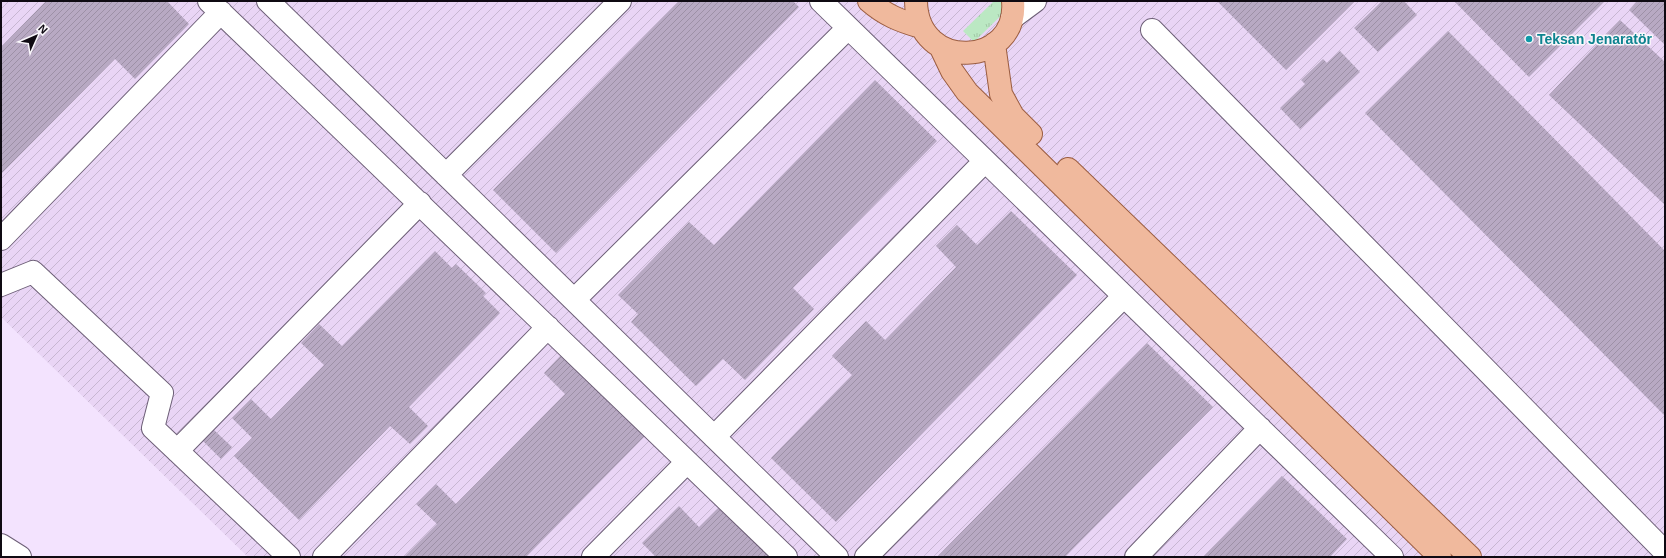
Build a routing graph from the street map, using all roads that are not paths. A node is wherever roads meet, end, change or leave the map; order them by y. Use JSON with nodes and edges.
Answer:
{"nodes":[{"id":1,"x":268,"y":1,"type":"edge"},
{"id":2,"x":620,"y":1,"type":"edge"},
{"id":3,"x":821,"y":1,"type":"edge"},
{"id":4,"x":869,"y":1,"type":"edge"},
{"id":5,"x":916,"y":1,"type":"edge"},
{"id":6,"x":1035,"y":1,"type":"edge"},
{"id":7,"x":215,"y":7,"type":"edge"},
{"id":8,"x":1012,"y":9,"type":"edge"},
{"id":9,"x":920,"y":26,"type":"junction"},
{"id":10,"x":848,"y":28,"type":"junction"},
{"id":11,"x":1152,"y":30,"type":"dead end"},
{"id":12,"x":994,"y":44,"type":"junction"},
{"id":13,"x":941,"y":48,"type":"junction"},
{"id":14,"x":985,"y":161,"type":"junction"},
{"id":15,"x":446,"y":175,"type":"junction"},
{"id":16,"x":420,"y":203,"type":"junction"},
{"id":17,"x":1,"y":239,"type":"edge"},
{"id":18,"x":1,"y":285,"type":"edge"},
{"id":19,"x":1124,"y":296,"type":"junction"},
{"id":20,"x":574,"y":300,"type":"junction"},
{"id":21,"x":548,"y":327,"type":"junction"},
{"id":22,"x":1260,"y":428,"type":"junction"},
{"id":23,"x":714,"y":437,"type":"junction"},
{"id":24,"x":177,"y":451,"type":"junction"},
{"id":25,"x":687,"y":462,"type":"junction"},
{"id":26,"x":1,"y":545,"type":"edge"},
{"id":27,"x":1665,"y":552,"type":"edge"},
{"id":28,"x":20,"y":557,"type":"edge"},
{"id":29,"x":289,"y":557,"type":"edge"},
{"id":30,"x":324,"y":557,"type":"edge"},
{"id":31,"x":593,"y":557,"type":"edge"},
{"id":32,"x":786,"y":557,"type":"edge"},
{"id":33,"x":837,"y":557,"type":"edge"},
{"id":34,"x":866,"y":557,"type":"edge"},
{"id":35,"x":1136,"y":557,"type":"edge"},
{"id":36,"x":1392,"y":557,"type":"edge"},
{"id":37,"x":1440,"y":557,"type":"edge"},
{"id":38,"x":1470,"y":557,"type":"edge"}],
"edges":[{"from":1,"to":15,"type":"street"},
{"from":2,"to":15,"type":"street"},
{"from":3,"to":10,"type":"street"},
{"from":4,"to":9,"type":"main road"},
{"from":5,"to":9,"type":"main road"},
{"from":6,"to":8,"type":"street"},
{"from":7,"to":16,"type":"street"},
{"from":7,"to":17,"type":"street"},
{"from":8,"to":12,"type":"main road"},
{"from":9,"to":13,"type":"main road"},
{"from":10,"to":14,"type":"street"},
{"from":10,"to":20,"type":"street"},
{"from":11,"to":27,"type":"street"},
{"from":12,"to":13,"type":"main road"},
{"from":12,"to":38,"type":"main road"},
{"from":13,"to":37,"type":"main road"},
{"from":14,"to":19,"type":"street"},
{"from":14,"to":23,"type":"street"},
{"from":15,"to":20,"type":"street"},
{"from":16,"to":21,"type":"street"},
{"from":16,"to":24,"type":"street"},
{"from":18,"to":24,"type":"street"},
{"from":19,"to":22,"type":"street"},
{"from":19,"to":34,"type":"street"},
{"from":20,"to":23,"type":"street"},
{"from":21,"to":25,"type":"street"},
{"from":21,"to":30,"type":"street"},
{"from":22,"to":35,"type":"street"},
{"from":22,"to":36,"type":"street"},
{"from":23,"to":33,"type":"street"},
{"from":24,"to":29,"type":"street"},
{"from":25,"to":31,"type":"street"},
{"from":25,"to":32,"type":"street"},
{"from":26,"to":28,"type":"street"}]}
